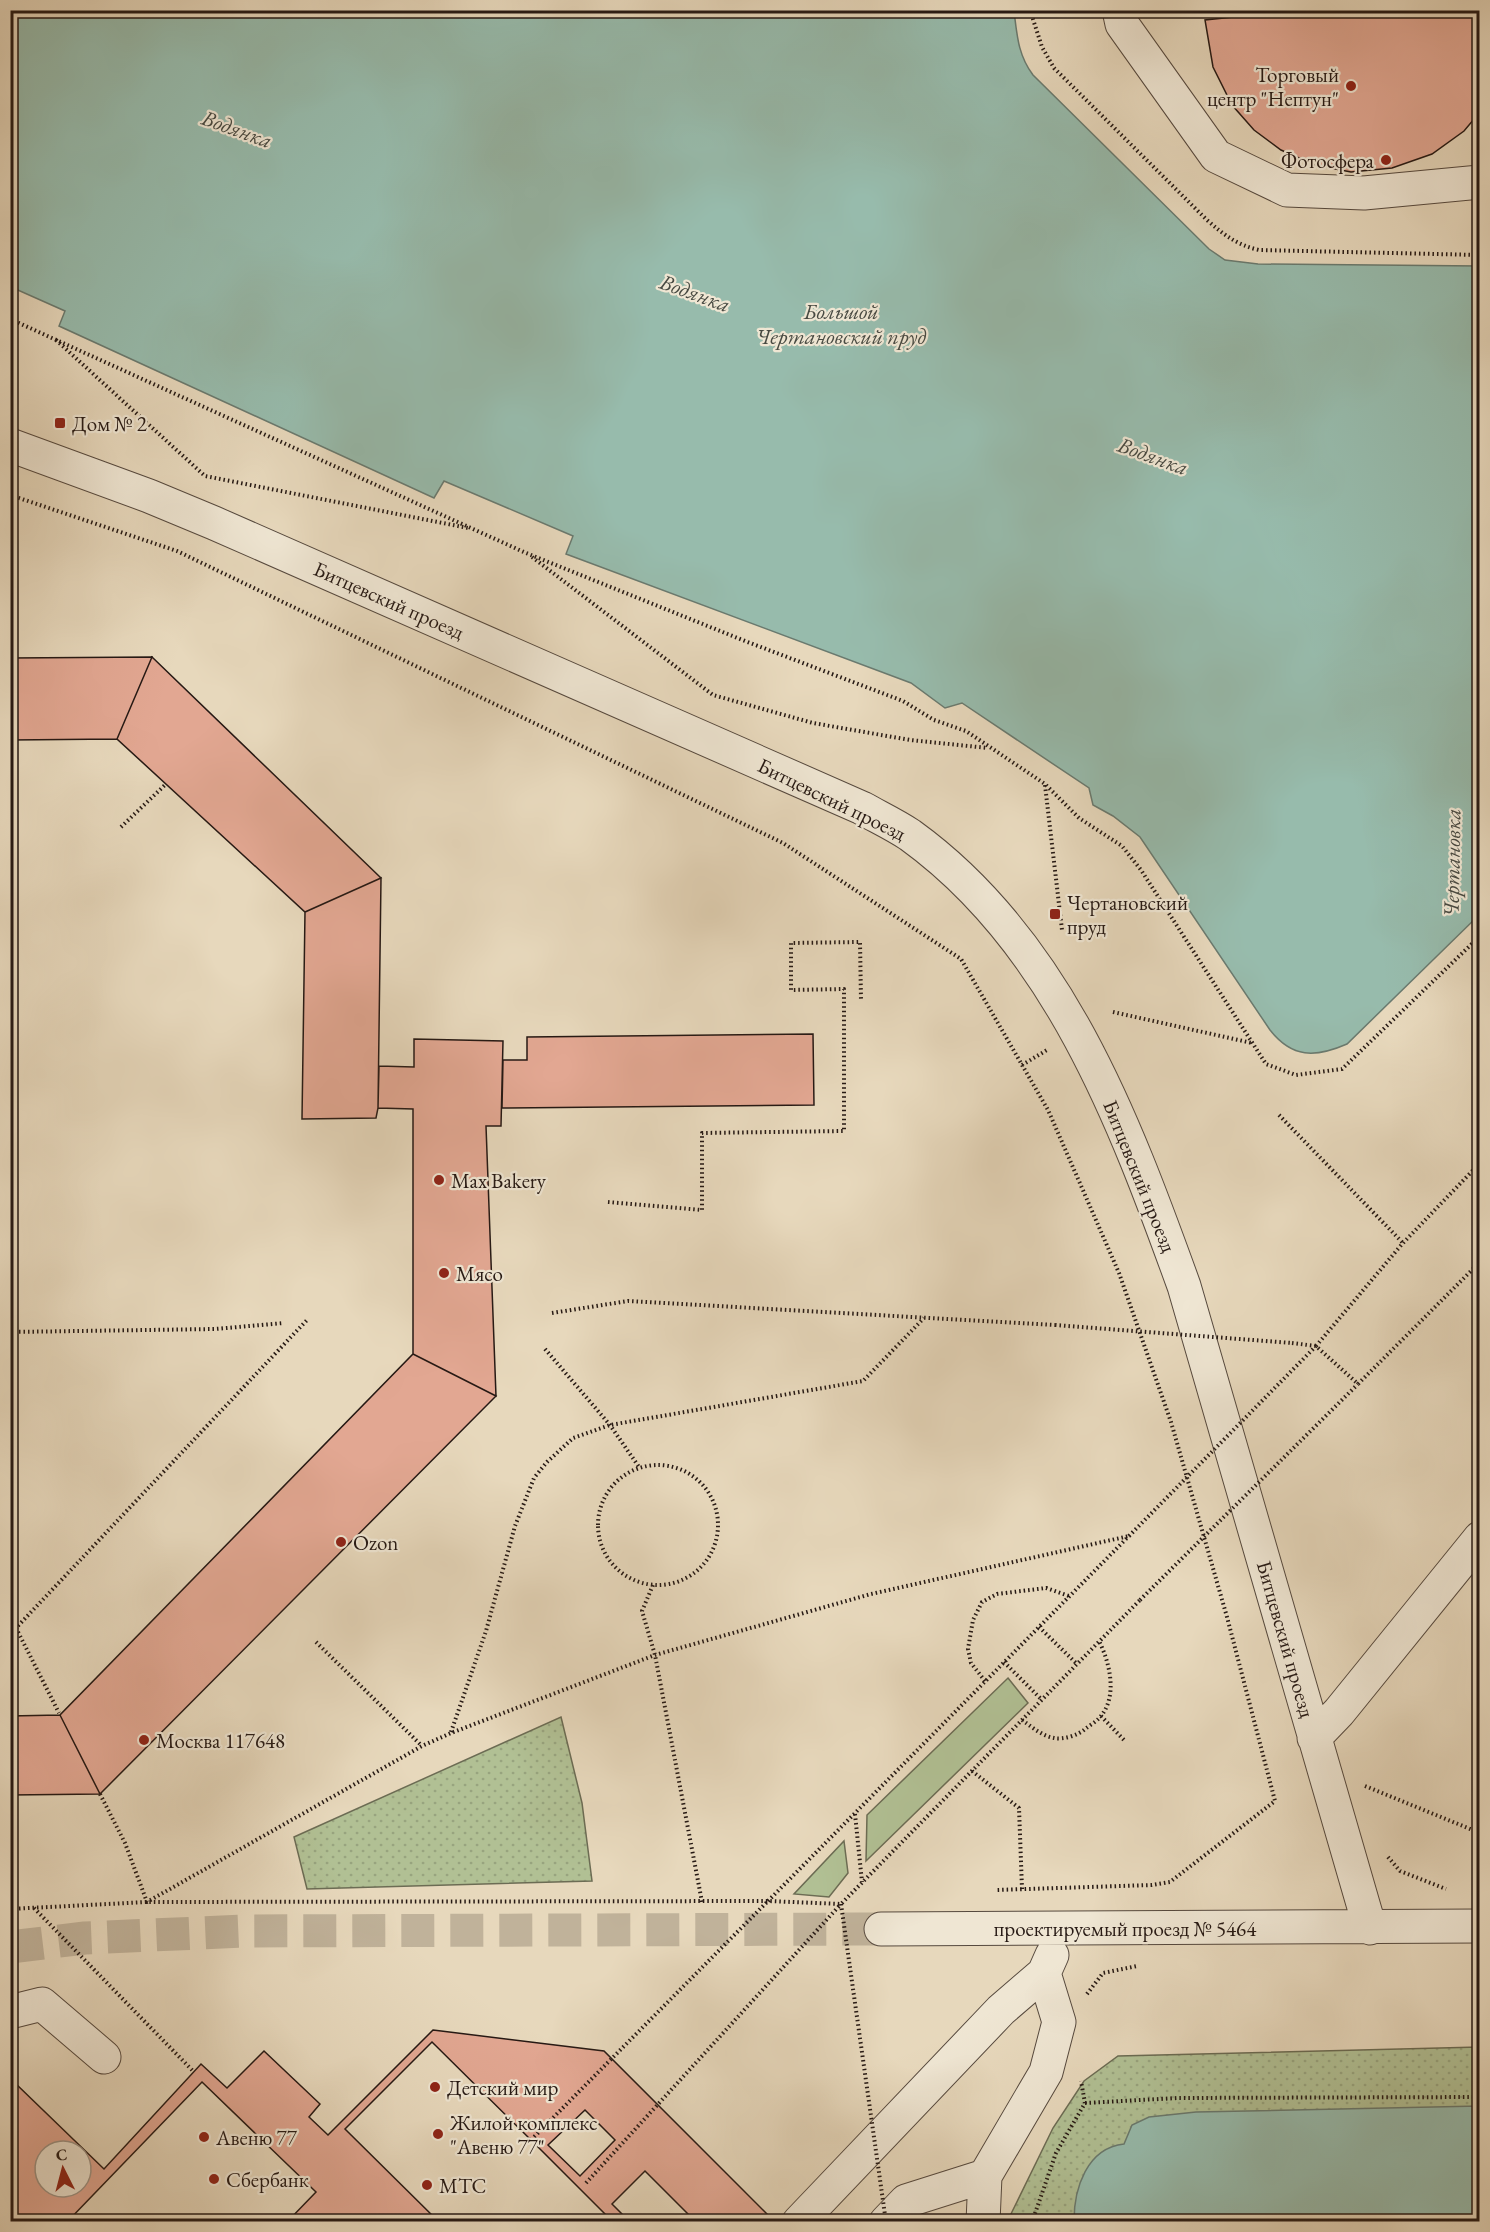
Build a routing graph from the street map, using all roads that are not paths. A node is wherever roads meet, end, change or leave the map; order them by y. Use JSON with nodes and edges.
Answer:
{"nodes":[{"id":1,"x":1119,"y":10,"type":"edge"},
{"id":2,"x":1479,"y":183,"type":"edge"},
{"id":3,"x":10,"y":445,"type":"edge"},
{"id":4,"x":1479,"y":1538,"type":"edge"},
{"id":5,"x":1314,"y":1738,"type":"junction"},
{"id":6,"x":1479,"y":1926,"type":"edge"},
{"id":7,"x":1066,"y":1928,"type":"junction"},
{"id":8,"x":1370,"y":1928,"type":"junction"},
{"id":9,"x":881,"y":1929,"type":"tunnel mouth"},
{"id":10,"x":1044,"y":1973,"type":"junction"},
{"id":11,"x":10,"y":2012,"type":"edge"},
{"id":12,"x":104,"y":2057,"type":"dead end"},
{"id":13,"x":985,"y":2176,"type":"junction"},
{"id":14,"x":799,"y":2222,"type":"edge"},
{"id":15,"x":886,"y":2222,"type":"edge"},
{"id":16,"x":983,"y":2222,"type":"edge"}],
"edges":[{"from":1,"to":2,"type":"street"},
{"from":3,"to":5,"type":"street","name":"Битцевский проезд"},
{"from":4,"to":5,"type":"street"},
{"from":5,"to":8,"type":"street","name":"Битцевский проезд"},
{"from":6,"to":8,"type":"street","name":"проектируемый проезд № 5464"},
{"from":7,"to":8,"type":"street","name":"проектируемый проезд № 5464"},
{"from":7,"to":9,"type":"street","name":"проектируемый проезд № 5464"},
{"from":7,"to":10,"type":"street"},
{"from":10,"to":13,"type":"street"},
{"from":10,"to":14,"type":"street"},
{"from":11,"to":12,"type":"street"},
{"from":13,"to":15,"type":"street"},
{"from":13,"to":16,"type":"street"}]}
